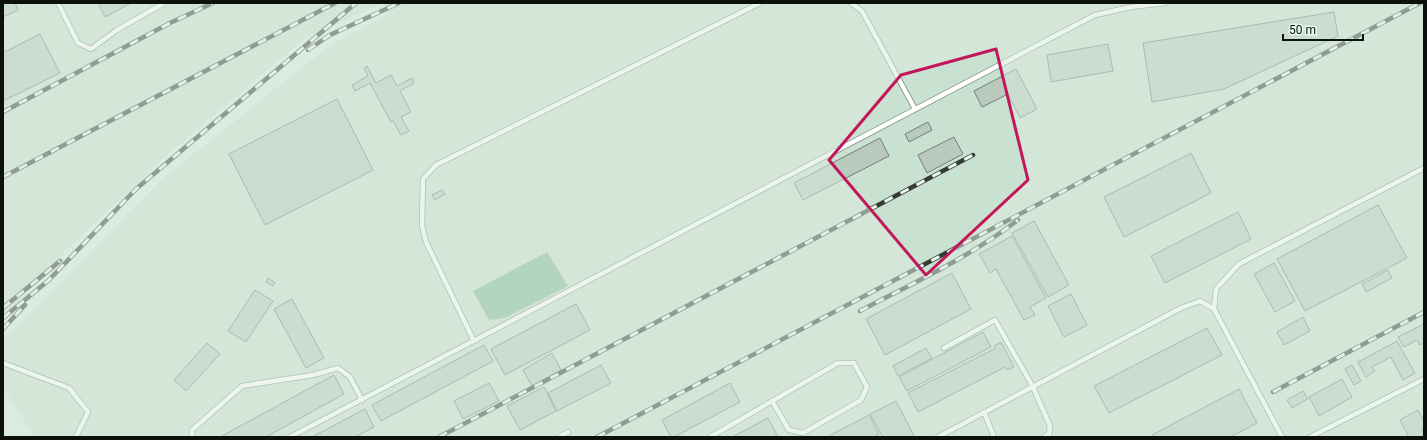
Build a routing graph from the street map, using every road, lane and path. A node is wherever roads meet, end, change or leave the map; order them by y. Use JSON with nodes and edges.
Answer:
{"nodes":[{"id":1,"x":58,"y":3,"type":"edge"},
{"id":2,"x":164,"y":3,"type":"edge"},
{"id":3,"x":760,"y":3,"type":"edge"},
{"id":4,"x":851,"y":3,"type":"edge"},
{"id":5,"x":1165,"y":3,"type":"edge"},
{"id":6,"x":1130,"y":5,"type":"edge"},
{"id":7,"x":915,"y":109,"type":"junction"},
{"id":8,"x":1424,"y":168,"type":"edge"},
{"id":9,"x":1214,"y":309,"type":"junction"},
{"id":10,"x":474,"y":341,"type":"junction"},
{"id":11,"x":944,"y":348,"type":"dead end"},
{"id":12,"x":3,"y":363,"type":"edge"},
{"id":13,"x":1424,"y":379,"type":"edge"},
{"id":14,"x":1033,"y":386,"type":"junction"},
{"id":15,"x":362,"y":400,"type":"junction"},
{"id":16,"x":772,"y":401,"type":"junction"},
{"id":17,"x":984,"y":412,"type":"junction"},
{"id":18,"x":568,"y":432,"type":"dead end"},
{"id":19,"x":76,"y":437,"type":"edge"},
{"id":20,"x":192,"y":437,"type":"edge"},
{"id":21,"x":290,"y":437,"type":"edge"},
{"id":22,"x":560,"y":437,"type":"edge"},
{"id":23,"x":710,"y":437,"type":"edge"},
{"id":24,"x":938,"y":437,"type":"edge"},
{"id":25,"x":994,"y":437,"type":"edge"},
{"id":26,"x":1044,"y":437,"type":"edge"},
{"id":27,"x":1282,"y":437,"type":"edge"},
{"id":28,"x":1310,"y":437,"type":"edge"}],
"edges":[{"from":1,"to":2,"type":"lane"},
{"from":3,"to":10,"type":"lane"},
{"from":4,"to":7,"type":"lane"},
{"from":5,"to":6,"type":"lane"},
{"from":6,"to":7,"type":"lane"},
{"from":7,"to":10,"type":"lane"},
{"from":8,"to":9,"type":"lane"},
{"from":9,"to":14,"type":"lane"},
{"from":9,"to":27,"type":"lane"},
{"from":10,"to":15,"type":"lane"},
{"from":11,"to":14,"type":"lane"},
{"from":12,"to":19,"type":"lane"},
{"from":13,"to":28,"type":"lane"},
{"from":14,"to":17,"type":"lane"},
{"from":14,"to":26,"type":"lane"},
{"from":15,"to":20,"type":"lane"},
{"from":15,"to":21,"type":"lane"},
{"from":16,"to":16,"type":"lane"},
{"from":16,"to":23,"type":"lane"},
{"from":17,"to":24,"type":"lane"},
{"from":17,"to":25,"type":"lane"},
{"from":18,"to":22,"type":"lane"}]}
